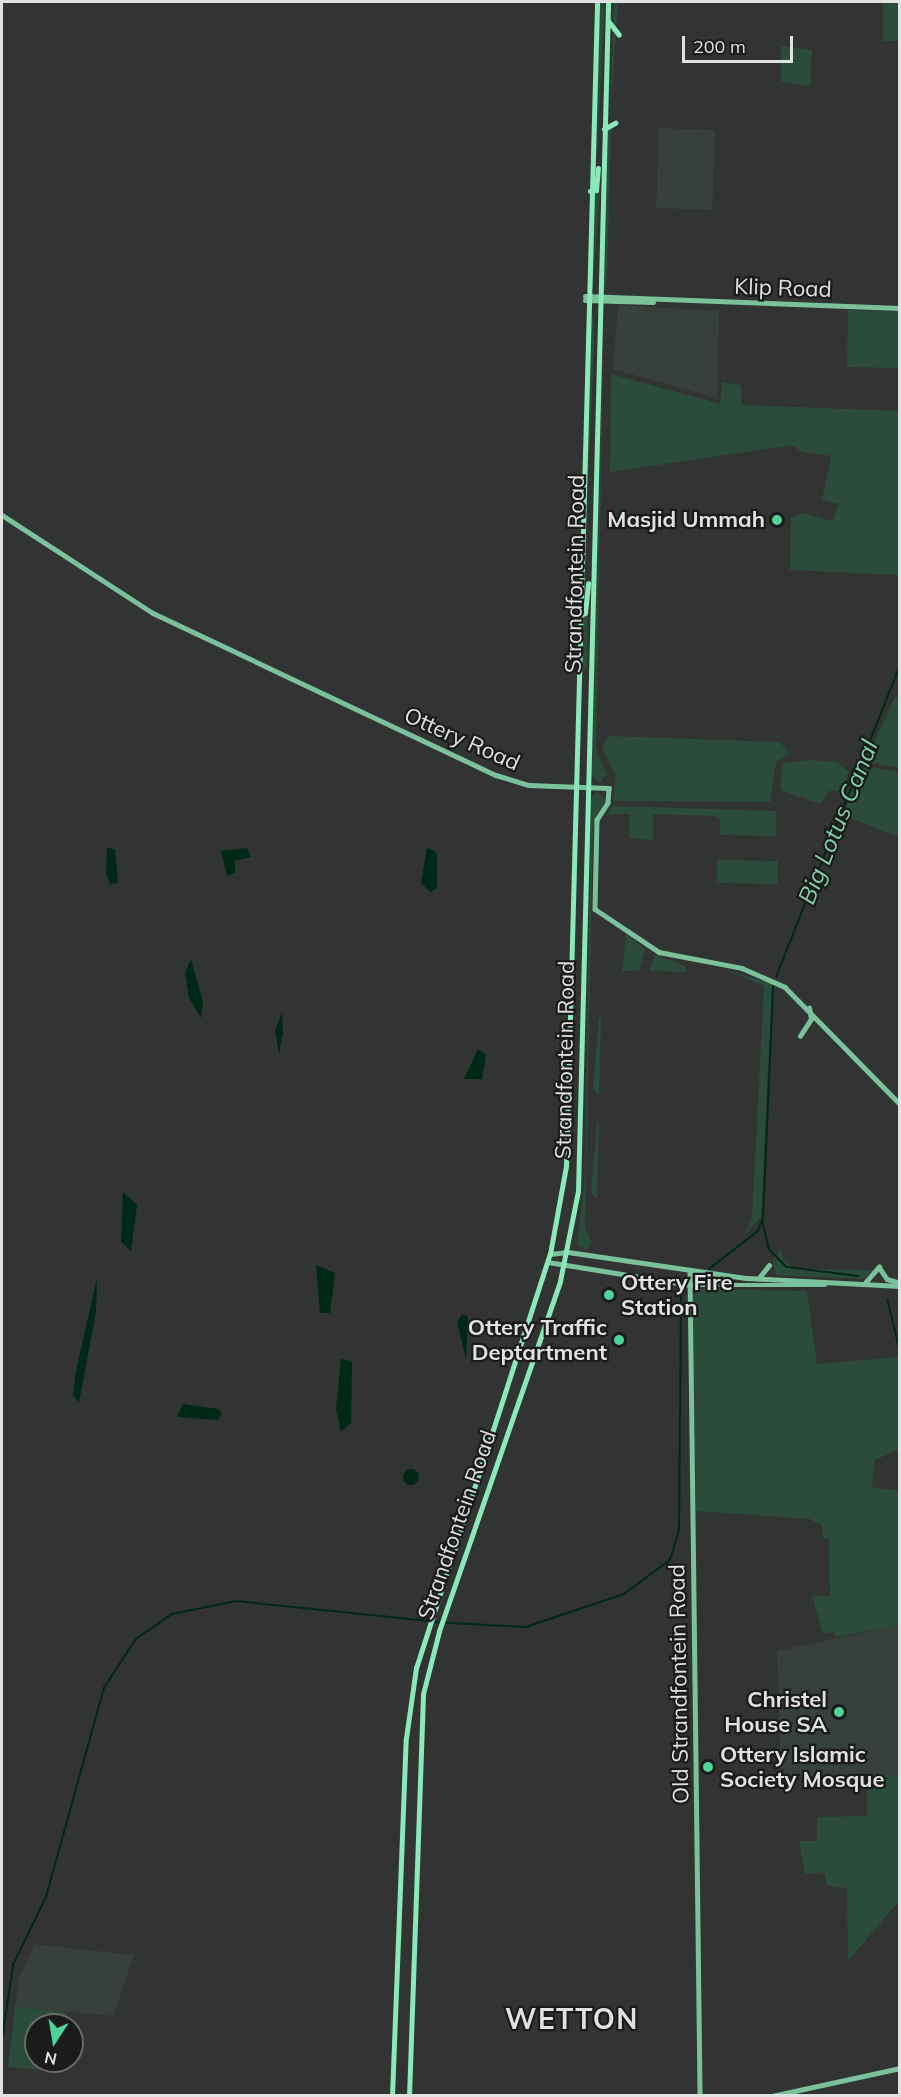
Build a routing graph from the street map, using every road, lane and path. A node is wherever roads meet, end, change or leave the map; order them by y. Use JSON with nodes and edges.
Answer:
{"nodes":[{"id":1,"x":597,"y":2,"type":"edge"},
{"id":2,"x":608,"y":2,"type":"edge"},
{"id":3,"x":608,"y":15,"type":"junction"},
{"id":4,"x":619,"y":35,"type":"dead end"},
{"id":5,"x":615,"y":123,"type":"dead end"},
{"id":6,"x":603,"y":133,"type":"junction"},
{"id":7,"x":590,"y":191,"type":"junction"},
{"id":8,"x":585,"y":298,"type":"junction"},
{"id":9,"x":597,"y":299,"type":"junction"},
{"id":10,"x":900,"y":308,"type":"edge"},
{"id":11,"x":2,"y":515,"type":"edge"},
{"id":12,"x":592,"y":564,"type":"junction"},
{"id":13,"x":579,"y":615,"type":"junction"},
{"id":14,"x":574,"y":787,"type":"junction"},
{"id":15,"x":586,"y":788,"type":"junction"},
{"id":16,"x":808,"y":1005,"type":"junction"},
{"id":17,"x":800,"y":1036,"type":"dead end"},
{"id":18,"x":900,"y":1104,"type":"edge"},
{"id":19,"x":568,"y":1252,"type":"junction"},
{"id":20,"x":550,"y":1254,"type":"junction"},
{"id":21,"x":548,"y":1262,"type":"junction"},
{"id":22,"x":565,"y":1263,"type":"junction"},
{"id":23,"x":769,"y":1266,"type":"dead end"},
{"id":24,"x":690,"y":1272,"type":"junction"},
{"id":25,"x":756,"y":1279,"type":"junction"},
{"id":26,"x":832,"y":1284,"type":"junction"},
{"id":27,"x":900,"y":1284,"type":"edge"},
{"id":28,"x":690,"y":1285,"type":"junction"},
{"id":29,"x":858,"y":1285,"type":"junction"},
{"id":30,"x":900,"y":2068,"type":"edge"},
{"id":31,"x":392,"y":2096,"type":"edge"},
{"id":32,"x":409,"y":2096,"type":"edge"},
{"id":33,"x":700,"y":2096,"type":"edge"},
{"id":34,"x":772,"y":2096,"type":"edge"}],
"edges":[{"from":1,"to":7,"type":"main road","name":"Strandfontein Road"},
{"from":2,"to":3,"type":"main road","name":"Strandfontein Road"},
{"from":3,"to":4,"type":"main road"},
{"from":3,"to":6,"type":"main road","name":"Strandfontein Road"},
{"from":5,"to":6,"type":"main road"},
{"from":6,"to":7,"type":"main road"},
{"from":6,"to":9,"type":"main road","name":"Strandfontein Road"},
{"from":7,"to":8,"type":"main road","name":"Strandfontein Road"},
{"from":8,"to":9,"type":"street","name":"Klip Road"},
{"from":8,"to":13,"type":"main road","name":"Strandfontein Road"},
{"from":9,"to":10,"type":"street","name":"Klip Road"},
{"from":9,"to":12,"type":"main road","name":"Strandfontein Road"},
{"from":11,"to":14,"type":"street","name":"Ottery Road"},
{"from":12,"to":13,"type":"main road"},
{"from":12,"to":15,"type":"main road","name":"Strandfontein Road"},
{"from":13,"to":14,"type":"main road","name":"Strandfontein Road"},
{"from":14,"to":15,"type":"street","name":"Ottery Road"},
{"from":14,"to":20,"type":"main road","name":"Strandfontein Road"},
{"from":15,"to":16,"type":"street","name":"Ottery Road"},
{"from":15,"to":19,"type":"main road","name":"Strandfontein Road"},
{"from":16,"to":17,"type":"street"},
{"from":16,"to":18,"type":"street","name":"Ottery Road"},
{"from":19,"to":20,"type":"street"},
{"from":19,"to":22,"type":"main road","name":"Strandfontein Road"},
{"from":19,"to":24,"type":"street"},
{"from":20,"to":21,"type":"main road","name":"Strandfontein Road"},
{"from":21,"to":22,"type":"street"},
{"from":21,"to":31,"type":"main road","name":"Strandfontein Road"},
{"from":22,"to":28,"type":"street"},
{"from":22,"to":32,"type":"main road","name":"Strandfontein Road"},
{"from":23,"to":25,"type":"street"},
{"from":24,"to":25,"type":"street"},
{"from":24,"to":28,"type":"street","name":"Old Strandfontein Road"},
{"from":25,"to":26,"type":"street"},
{"from":26,"to":28,"type":"street"},
{"from":26,"to":29,"type":"street"},
{"from":27,"to":29,"type":"street"},
{"from":27,"to":29,"type":"street"},
{"from":28,"to":33,"type":"street","name":"Old Strandfontein Road"},
{"from":30,"to":34,"type":"street"}]}
